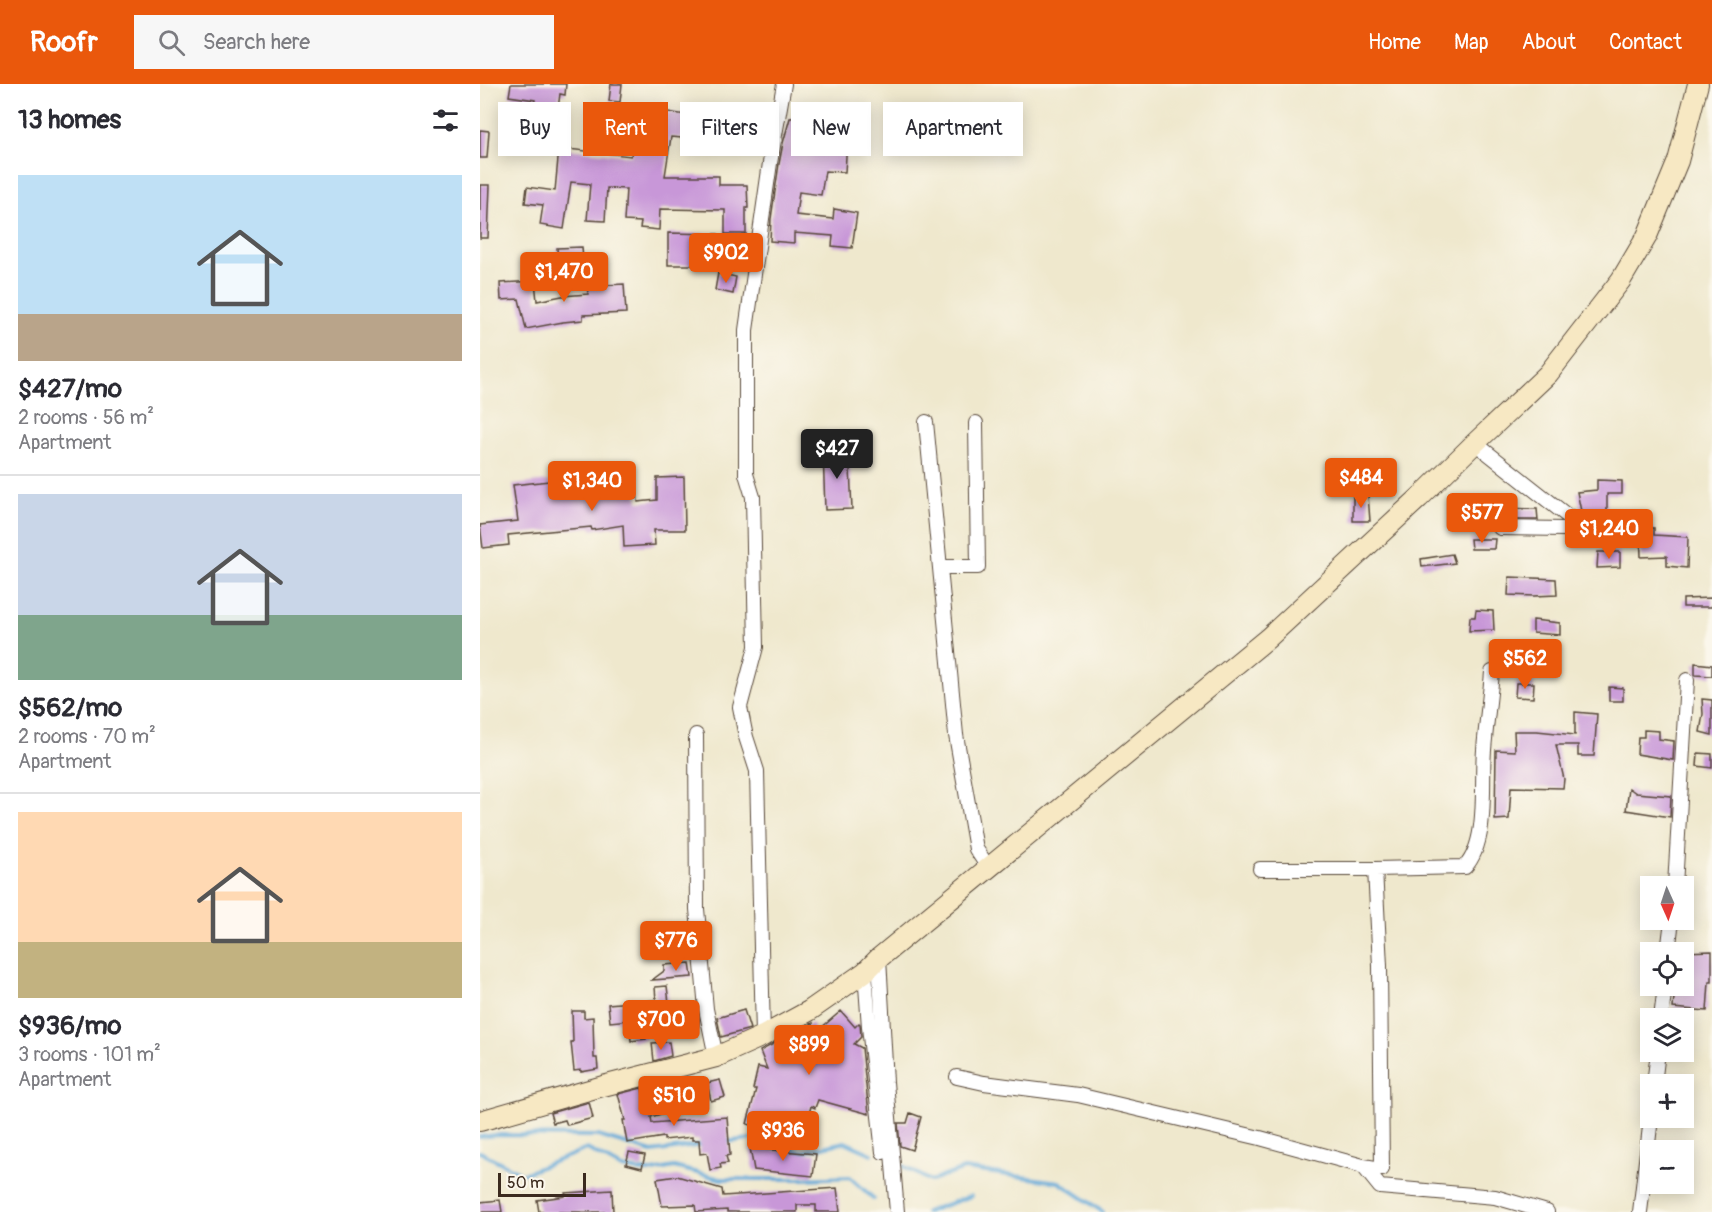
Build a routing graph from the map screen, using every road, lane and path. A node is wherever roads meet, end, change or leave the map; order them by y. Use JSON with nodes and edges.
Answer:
{"nodes":[{"id":1,"x":784,"y":84,"type":"edge"},
{"id":2,"x":1698,"y":84,"type":"edge"},
{"id":3,"x":926,"y":422,"type":"dead end"},
{"id":4,"x":976,"y":423,"type":"dead end"},
{"id":5,"x":1475,"y":442,"type":"junction"},
{"id":6,"x":1500,"y":528,"type":"dead end"},
{"id":7,"x":1584,"y":529,"type":"junction"},
{"id":8,"x":1628,"y":530,"type":"dead end"},
{"id":9,"x":940,"y":567,"type":"junction"},
{"id":10,"x":1492,"y":672,"type":"dead end"},
{"id":11,"x":1687,"y":680,"type":"dead end"},
{"id":12,"x":696,"y":735,"type":"dead end"},
{"id":13,"x":988,"y":867,"type":"junction"},
{"id":14,"x":1260,"y":869,"type":"dead end"},
{"id":15,"x":1375,"y":869,"type":"junction"},
{"id":16,"x":1676,"y":876,"type":"edge"},
{"id":17,"x":879,"y":958,"type":"junction"},
{"id":18,"x":865,"y":972,"type":"junction"},
{"id":19,"x":763,"y":1036,"type":"junction"},
{"id":20,"x":716,"y":1057,"type":"junction"},
{"id":21,"x":957,"y":1077,"type":"dead end"},
{"id":22,"x":480,"y":1120,"type":"edge"},
{"id":23,"x":1649,"y":1128,"type":"edge"},
{"id":24,"x":1362,"y":1166,"type":"junction"},
{"id":25,"x":890,"y":1212,"type":"edge"},
{"id":26,"x":897,"y":1212,"type":"edge"},
{"id":27,"x":1548,"y":1212,"type":"edge"},
{"id":28,"x":1640,"y":1212,"type":"edge"}],
"edges":[{"from":1,"to":19,"type":"street"},
{"from":2,"to":5,"type":"main road"},
{"from":3,"to":9,"type":"street"},
{"from":4,"to":9,"type":"street"},
{"from":5,"to":7,"type":"street"},
{"from":5,"to":13,"type":"main road"},
{"from":6,"to":7,"type":"street"},
{"from":7,"to":8,"type":"street"},
{"from":9,"to":13,"type":"street"},
{"from":10,"to":15,"type":"street"},
{"from":11,"to":16,"type":"street"},
{"from":12,"to":20,"type":"street"},
{"from":13,"to":17,"type":"main road"},
{"from":14,"to":15,"type":"street"},
{"from":15,"to":24,"type":"street"},
{"from":17,"to":18,"type":"main road"},
{"from":17,"to":26,"type":"street"},
{"from":18,"to":19,"type":"main road"},
{"from":18,"to":25,"type":"street"},
{"from":19,"to":20,"type":"main road"},
{"from":20,"to":22,"type":"main road"},
{"from":21,"to":24,"type":"street"},
{"from":23,"to":28,"type":"street"},
{"from":24,"to":27,"type":"street"}]}
